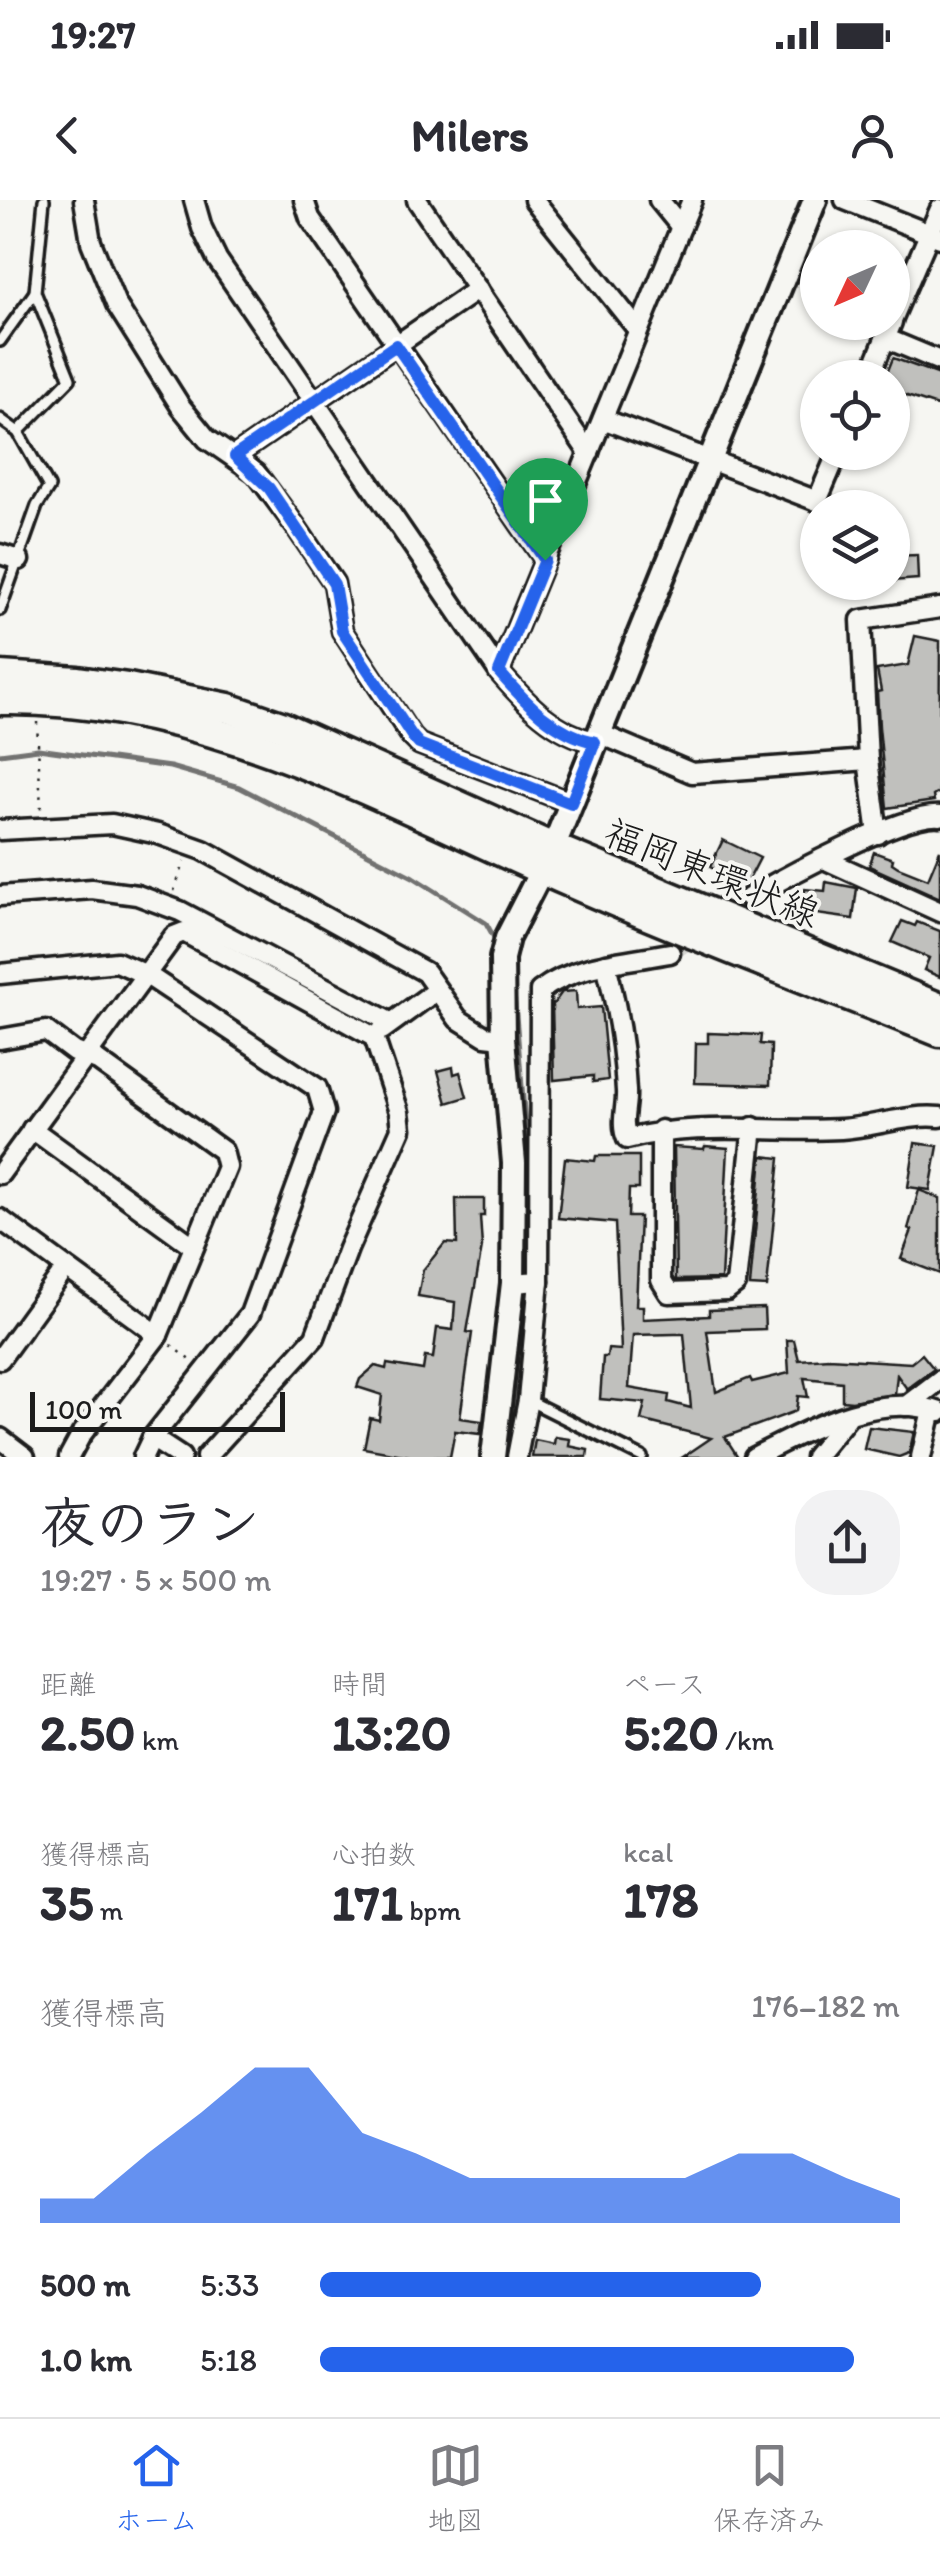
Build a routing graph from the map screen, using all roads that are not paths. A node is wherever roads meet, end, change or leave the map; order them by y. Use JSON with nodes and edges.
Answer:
{"nodes":[{"id":1,"x":44,"y":200,"type":"edge"},
{"id":2,"x":84,"y":200,"type":"edge"},
{"id":3,"x":194,"y":200,"type":"edge"},
{"id":4,"x":304,"y":200,"type":"edge"},
{"id":5,"x":418,"y":200,"type":"edge"},
{"id":6,"x":534,"y":200,"type":"edge"},
{"id":7,"x":659,"y":200,"type":"edge"},
{"id":8,"x":692,"y":200,"type":"edge"},
{"id":9,"x":815,"y":200,"type":"edge"},
{"id":10,"x":845,"y":200,"type":"edge"},
{"id":11,"x":940,"y":209,"type":"edge"},
{"id":12,"x":680,"y":227,"type":"junction"},
{"id":13,"x":934,"y":236,"type":"edge"},
{"id":14,"x":910,"y":286,"type":"edge"},
{"id":15,"x":478,"y":289,"type":"junction"},
{"id":16,"x":35,"y":292,"type":"junction"},
{"id":17,"x":638,"y":330,"type":"junction"},
{"id":18,"x":909,"y":340,"type":"edge"},
{"id":19,"x":0,"y":342,"type":"edge"},
{"id":20,"x":396,"y":345,"type":"junction"},
{"id":21,"x":940,"y":361,"type":"edge"},
{"id":22,"x":315,"y":399,"type":"junction"},
{"id":23,"x":602,"y":418,"type":"junction"},
{"id":24,"x":0,"y":419,"type":"edge"},
{"id":25,"x":18,"y":432,"type":"junction"},
{"id":26,"x":589,"y":453,"type":"junction"},
{"id":27,"x":235,"y":456,"type":"junction"},
{"id":28,"x":712,"y":463,"type":"junction"},
{"id":29,"x":831,"y":470,"type":"edge"},
{"id":30,"x":0,"y":554,"type":"edge"},
{"id":31,"x":19,"y":560,"type":"junction"},
{"id":32,"x":545,"y":560,"type":"junction"},
{"id":33,"x":940,"y":608,"type":"edge"},
{"id":34,"x":0,"y":610,"type":"edge"},
{"id":35,"x":499,"y":672,"type":"junction"},
{"id":36,"x":0,"y":676,"type":"edge"},
{"id":37,"x":0,"y":700,"type":"edge"},
{"id":38,"x":597,"y":738,"type":"junction"},
{"id":39,"x":868,"y":760,"type":"junction"},
{"id":40,"x":571,"y":803,"type":"junction"},
{"id":41,"x":940,"y":816,"type":"edge"},
{"id":42,"x":0,"y":830,"type":"edge"},
{"id":43,"x":878,"y":834,"type":"junction"},
{"id":44,"x":548,"y":859,"type":"junction"},
{"id":45,"x":824,"y":859,"type":"junction"},
{"id":46,"x":0,"y":896,"type":"edge"},
{"id":47,"x":748,"y":898,"type":"tunnel mouth"},
{"id":48,"x":940,"y":912,"type":"edge"},
{"id":49,"x":670,"y":952,"type":"tunnel mouth"},
{"id":50,"x":606,"y":964,"type":"junction"},
{"id":51,"x":0,"y":974,"type":"edge"},
{"id":52,"x":147,"y":975,"type":"junction"},
{"id":53,"x":437,"y":990,"type":"junction"},
{"id":54,"x":940,"y":1008,"type":"edge"},
{"id":55,"x":390,"y":1022,"type":"junction"},
{"id":56,"x":503,"y":1026,"type":"junction"},
{"id":57,"x":940,"y":1032,"type":"edge"},
{"id":58,"x":374,"y":1037,"type":"junction"},
{"id":59,"x":0,"y":1039,"type":"edge"},
{"id":60,"x":85,"y":1058,"type":"junction"},
{"id":61,"x":940,"y":1116,"type":"edge"},
{"id":62,"x":752,"y":1127,"type":"junction"},
{"id":63,"x":32,"y":1129,"type":"junction"},
{"id":64,"x":661,"y":1130,"type":"junction"},
{"id":65,"x":0,"y":1174,"type":"edge"},
{"id":66,"x":0,"y":1220,"type":"edge"},
{"id":67,"x":193,"y":1246,"type":"junction"},
{"id":68,"x":66,"y":1268,"type":"junction"},
{"id":69,"x":539,"y":1281,"type":"junction"},
{"id":70,"x":513,"y":1283,"type":"junction"},
{"id":71,"x":158,"y":1335,"type":"junction"},
{"id":72,"x":0,"y":1359,"type":"edge"},
{"id":73,"x":940,"y":1380,"type":"edge"},
{"id":74,"x":528,"y":1400,"type":"junction"},
{"id":75,"x":906,"y":1406,"type":"junction"},
{"id":76,"x":936,"y":1411,"type":"edge"},
{"id":77,"x":850,"y":1413,"type":"junction"},
{"id":78,"x":0,"y":1438,"type":"edge"},
{"id":79,"x":152,"y":1438,"type":"junction"},
{"id":80,"x":25,"y":1457,"type":"edge"},
{"id":81,"x":69,"y":1457,"type":"edge"},
{"id":82,"x":143,"y":1457,"type":"edge"},
{"id":83,"x":181,"y":1457,"type":"edge"},
{"id":84,"x":206,"y":1457,"type":"edge"},
{"id":85,"x":492,"y":1457,"type":"edge"},
{"id":86,"x":516,"y":1457,"type":"edge"},
{"id":87,"x":642,"y":1457,"type":"edge"},
{"id":88,"x":754,"y":1457,"type":"edge"},
{"id":89,"x":815,"y":1457,"type":"edge"},
{"id":90,"x":921,"y":1457,"type":"edge"}],
"edges":[{"from":1,"to":16,"type":"lane"},
{"from":2,"to":27,"type":"street"},
{"from":3,"to":22,"type":"street"},
{"from":4,"to":20,"type":"street"},
{"from":5,"to":15,"type":"street"},
{"from":6,"to":17,"type":"street"},
{"from":7,"to":12,"type":"street"},
{"from":8,"to":12,"type":"street"},
{"from":9,"to":28,"type":"street"},
{"from":10,"to":13,"type":"street"},
{"from":11,"to":13,"type":"street"},
{"from":12,"to":17,"type":"street"},
{"from":13,"to":14,"type":"street"},
{"from":15,"to":20,"type":"street"},
{"from":15,"to":26,"type":"street"},
{"from":16,"to":19,"type":"lane"},
{"from":16,"to":25,"type":"lane"},
{"from":17,"to":23,"type":"street"},
{"from":18,"to":21,"type":"street"},
{"from":20,"to":22,"type":"street"},
{"from":20,"to":32,"type":"street"},
{"from":22,"to":27,"type":"street"},
{"from":22,"to":35,"type":"street"},
{"from":23,"to":26,"type":"street"},
{"from":23,"to":28,"type":"street"},
{"from":24,"to":25,"type":"lane"},
{"from":25,"to":31,"type":"lane"},
{"from":26,"to":32,"type":"street"},
{"from":27,"to":40,"type":"street"},
{"from":28,"to":29,"type":"street"},
{"from":28,"to":38,"type":"street"},
{"from":30,"to":31,"type":"street"},
{"from":31,"to":34,"type":"lane"},
{"from":32,"to":35,"type":"street"},
{"from":33,"to":39,"type":"street"},
{"from":35,"to":38,"type":"street"},
{"from":36,"to":44,"type":"main road","name":"福岡東環状線"},
{"from":37,"to":44,"type":"main road","name":"福岡東環状線"},
{"from":38,"to":39,"type":"street"},
{"from":38,"to":40,"type":"street"},
{"from":39,"to":43,"type":"street"},
{"from":40,"to":44,"type":"street"},
{"from":41,"to":43,"type":"street"},
{"from":42,"to":53,"type":"street"},
{"from":43,"to":45,"type":"street"},
{"from":44,"to":54,"type":"main road","name":"福岡東環状線"},
{"from":44,"to":56,"type":"street"},
{"from":44,"to":57,"type":"main road","name":"福岡東環状線"},
{"from":45,"to":47,"type":"street"},
{"from":45,"to":48,"type":"street"},
{"from":46,"to":55,"type":"street"},
{"from":49,"to":50,"type":"street"},
{"from":50,"to":64,"type":"street"},
{"from":50,"to":69,"type":"street"},
{"from":51,"to":52,"type":"street"},
{"from":52,"to":58,"type":"street"},
{"from":52,"to":60,"type":"street"},
{"from":52,"to":79,"type":"street"},
{"from":53,"to":55,"type":"street"},
{"from":53,"to":56,"type":"street"},
{"from":55,"to":58,"type":"street"},
{"from":56,"to":70,"type":"street"},
{"from":58,"to":84,"type":"street"},
{"from":59,"to":60,"type":"street"},
{"from":60,"to":63,"type":"street"},
{"from":60,"to":67,"type":"street"},
{"from":61,"to":62,"type":"street"},
{"from":62,"to":64,"type":"street"},
{"from":62,"to":64,"type":"street"},
{"from":63,"to":65,"type":"street"},
{"from":63,"to":67,"type":"street"},
{"from":66,"to":68,"type":"street"},
{"from":67,"to":71,"type":"street"},
{"from":68,"to":71,"type":"street"},
{"from":68,"to":72,"type":"street"},
{"from":69,"to":70,"type":"street"},
{"from":69,"to":74,"type":"street"},
{"from":70,"to":85,"type":"street"},
{"from":71,"to":81,"type":"street"},
{"from":73,"to":75,"type":"street"},
{"from":74,"to":86,"type":"street"},
{"from":74,"to":87,"type":"lane"},
{"from":75,"to":76,"type":"street"},
{"from":75,"to":77,"type":"street"},
{"from":76,"to":90,"type":"street"},
{"from":77,"to":88,"type":"street"},
{"from":77,"to":89,"type":"street"},
{"from":78,"to":80,"type":"street"},
{"from":79,"to":82,"type":"street"},
{"from":79,"to":83,"type":"street"}]}
